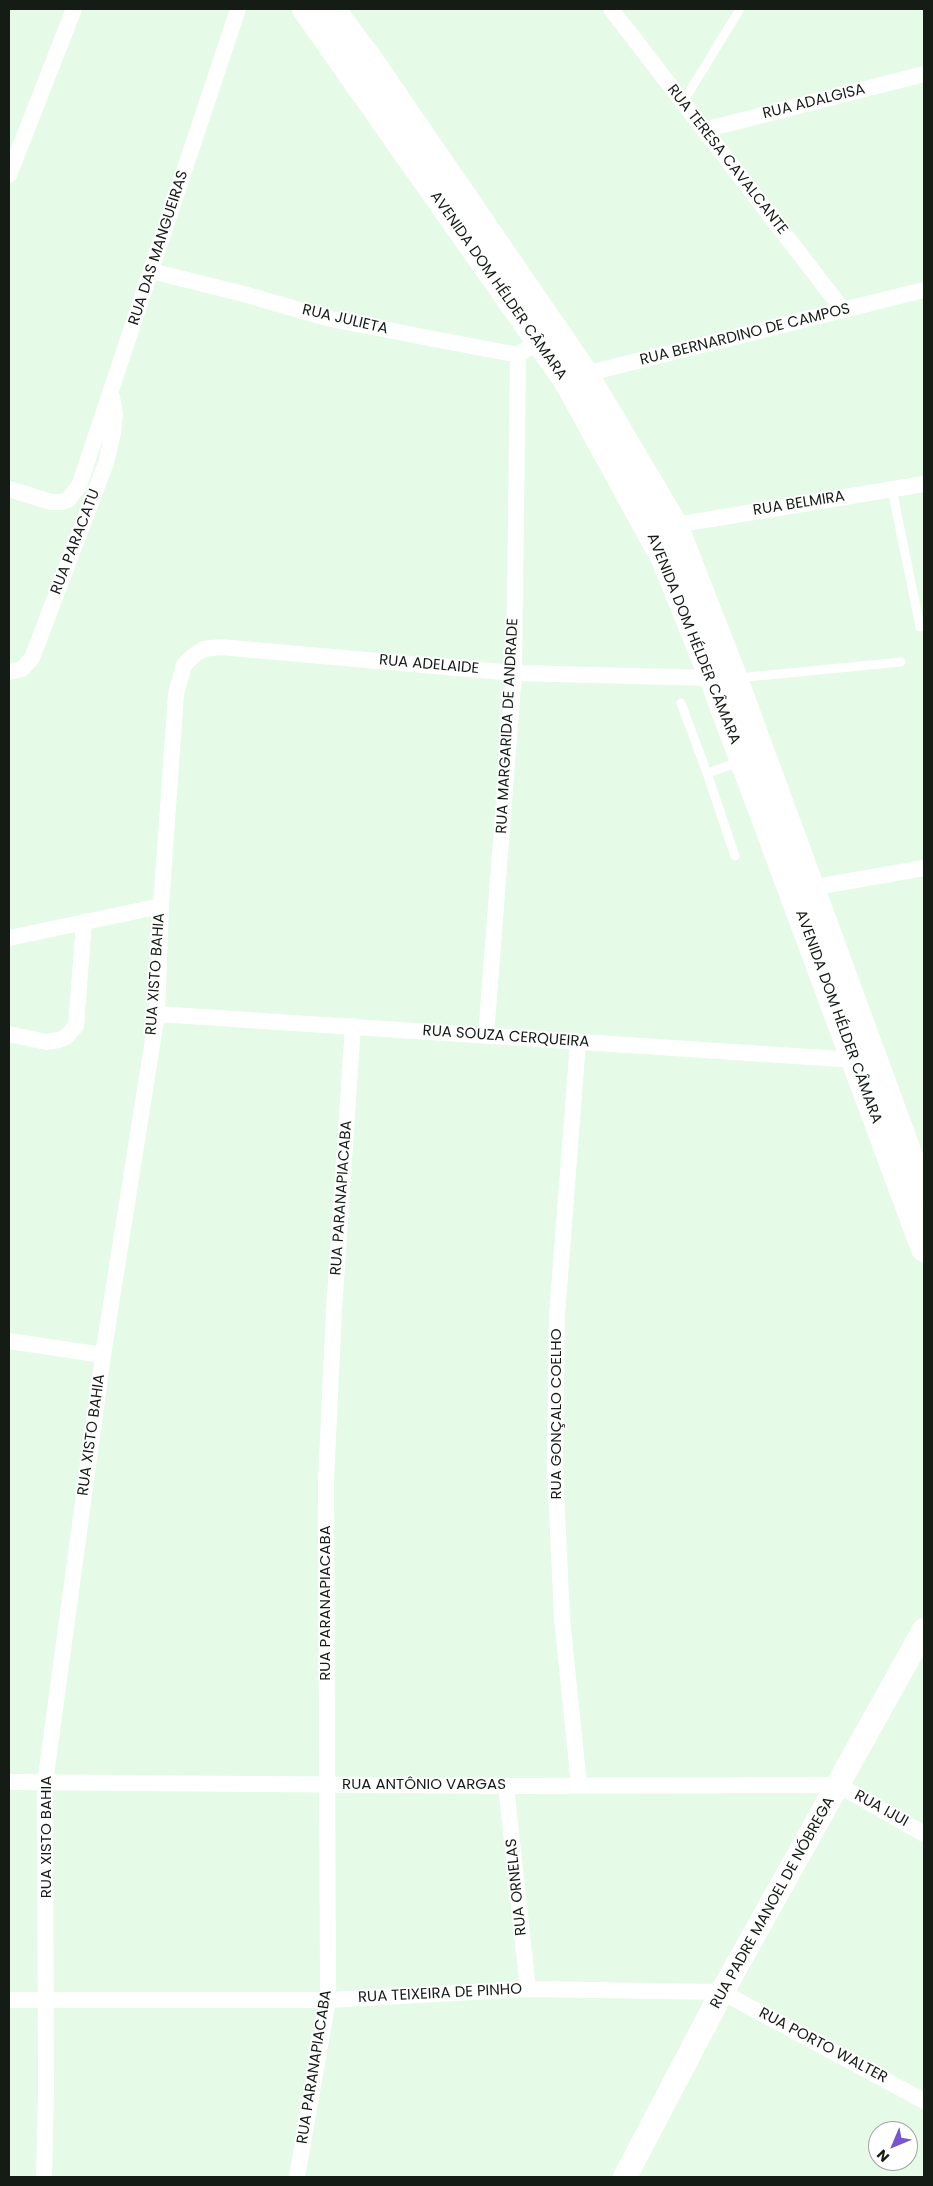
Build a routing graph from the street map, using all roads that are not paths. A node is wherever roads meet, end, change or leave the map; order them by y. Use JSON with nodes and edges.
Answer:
{"nodes":[{"id":1,"x":74,"y":9,"type":"edge"},
{"id":2,"x":238,"y":9,"type":"edge"},
{"id":3,"x":305,"y":9,"type":"edge"},
{"id":4,"x":332,"y":9,"type":"edge"},
{"id":5,"x":610,"y":9,"type":"edge"},
{"id":6,"x":740,"y":9,"type":"edge"},
{"id":7,"x":924,"y":74,"type":"edge"},
{"id":8,"x":683,"y":102,"type":"junction"},
{"id":9,"x":704,"y":130,"type":"junction"},
{"id":10,"x":9,"y":175,"type":"edge"},
{"id":11,"x":151,"y":271,"type":"junction"},
{"id":12,"x":924,"y":290,"type":"edge"},
{"id":13,"x":843,"y":310,"type":"junction"},
{"id":14,"x":528,"y":348,"type":"junction"},
{"id":15,"x":576,"y":377,"type":"junction"},
{"id":16,"x":111,"y":395,"type":"junction"},
{"id":17,"x":924,"y":484,"type":"edge"},
{"id":18,"x":79,"y":486,"type":"joint"},
{"id":19,"x":9,"y":489,"type":"edge"},
{"id":20,"x":892,"y":489,"type":"junction"},
{"id":21,"x":675,"y":525,"type":"junction"},
{"id":22,"x":920,"y":627,"type":"dead end"},
{"id":23,"x":901,"y":662,"type":"dead end"},
{"id":24,"x":9,"y":672,"type":"edge"},
{"id":25,"x":514,"y":672,"type":"junction"},
{"id":26,"x":724,"y":678,"type":"junction"},
{"id":27,"x":176,"y":694,"type":"joint"},
{"id":28,"x":681,"y":703,"type":"dead end"},
{"id":29,"x":743,"y":761,"type":"junction"},
{"id":30,"x":707,"y":774,"type":"junction"},
{"id":31,"x":735,"y":856,"type":"dead end"},
{"id":32,"x":924,"y":868,"type":"edge"},
{"id":33,"x":810,"y":888,"type":"junction"},
{"id":34,"x":161,"y":906,"type":"junction"},
{"id":35,"x":84,"y":922,"type":"junction"},
{"id":36,"x":9,"y":938,"type":"edge"},
{"id":37,"x":156,"y":1014,"type":"junction"},
{"id":38,"x":353,"y":1026,"type":"junction"},
{"id":39,"x":9,"y":1034,"type":"edge"},
{"id":40,"x":486,"y":1036,"type":"junction"},
{"id":41,"x":578,"y":1042,"type":"junction"},
{"id":42,"x":855,"y":1060,"type":"junction"},
{"id":43,"x":924,"y":1194,"type":"edge"},
{"id":44,"x":924,"y":1249,"type":"edge"},
{"id":45,"x":9,"y":1341,"type":"edge"},
{"id":46,"x":102,"y":1355,"type":"junction"},
{"id":47,"x":924,"y":1630,"type":"edge"},
{"id":48,"x":9,"y":1782,"type":"edge"},
{"id":49,"x":45,"y":1783,"type":"junction"},
{"id":50,"x":326,"y":1785,"type":"junction"},
{"id":51,"x":578,"y":1785,"type":"junction"},
{"id":52,"x":838,"y":1785,"type":"junction"},
{"id":53,"x":506,"y":1786,"type":"junction"},
{"id":54,"x":924,"y":1834,"type":"edge"},
{"id":55,"x":528,"y":1989,"type":"junction"},
{"id":56,"x":722,"y":1992,"type":"junction"},
{"id":57,"x":9,"y":2000,"type":"edge"},
{"id":58,"x":328,"y":2000,"type":"junction"},
{"id":59,"x":46,"y":2001,"type":"junction"},
{"id":60,"x":924,"y":2101,"type":"edge"},
{"id":61,"x":44,"y":2177,"type":"edge"},
{"id":62,"x":297,"y":2177,"type":"edge"},
{"id":63,"x":625,"y":2177,"type":"edge"}],
"edges":[{"from":1,"to":10,"type":"street"},
{"from":2,"to":11,"type":"street","name":"RUA DAS MANGUEIRAS"},
{"from":3,"to":14,"type":"main road","name":"AVENIDA DOM HÉLDER CÂMARA"},
{"from":4,"to":15,"type":"main road","name":"AVENIDA DOM HÉLDER CÂMARA"},
{"from":5,"to":8,"type":"street","name":"RUA TERESA CAVALCANTE"},
{"from":6,"to":8,"type":"lane"},
{"from":7,"to":9,"type":"street","name":"RUA ADALGISA"},
{"from":8,"to":9,"type":"street","name":"RUA TERESA CAVALCANTE"},
{"from":9,"to":13,"type":"street","name":"RUA TERESA CAVALCANTE"},
{"from":11,"to":14,"type":"street","name":"RUA JULIETA"},
{"from":11,"to":16,"type":"street","name":"RUA DAS MANGUEIRAS"},
{"from":12,"to":13,"type":"street","name":"RUA BERNARDINO DE CAMPOS"},
{"from":13,"to":15,"type":"street","name":"RUA BERNARDINO DE CAMPOS"},
{"from":14,"to":15,"type":"main road","name":"AVENIDA DOM HÉLDER CÂMARA"},
{"from":14,"to":25,"type":"street","name":"RUA MARGARIDA DE ANDRADE"},
{"from":15,"to":21,"type":"main road","name":"AVENIDA DOM HÉLDER CÂMARA"},
{"from":15,"to":26,"type":"main road","name":"AVENIDA DOM HÉLDER CÂMARA"},
{"from":16,"to":18,"type":"street","name":"RUA DAS MANGUEIRAS"},
{"from":16,"to":24,"type":"street","name":"RUA PARACATU"},
{"from":17,"to":20,"type":"street","name":"RUA BELMIRA"},
{"from":18,"to":19,"type":"street","name":"RUA PARACATU"},
{"from":20,"to":21,"type":"street","name":"RUA BELMIRA"},
{"from":20,"to":22,"type":"lane"},
{"from":21,"to":26,"type":"main road","name":"AVENIDA DOM HÉLDER CÂMARA"},
{"from":23,"to":26,"type":"lane"},
{"from":25,"to":26,"type":"street","name":"RUA ADELAIDE"},
{"from":25,"to":27,"type":"street","name":"RUA ADELAIDE"},
{"from":25,"to":40,"type":"street","name":"RUA MARGARIDA DE ANDRADE"},
{"from":26,"to":29,"type":"main road","name":"AVENIDA DOM HÉLDER CÂMARA"},
{"from":26,"to":33,"type":"main road","name":"AVENIDA DOM HÉLDER CÂMARA"},
{"from":27,"to":34,"type":"street","name":"RUA XISTO BAHIA"},
{"from":28,"to":30,"type":"lane"},
{"from":29,"to":30,"type":"lane"},
{"from":29,"to":42,"type":"main road","name":"AVENIDA DOM HÉLDER CÂMARA"},
{"from":30,"to":31,"type":"lane"},
{"from":32,"to":33,"type":"street"},
{"from":33,"to":43,"type":"main road","name":"AVENIDA DOM HÉLDER CÂMARA"},
{"from":34,"to":35,"type":"street"},
{"from":34,"to":37,"type":"street","name":"RUA XISTO BAHIA"},
{"from":35,"to":36,"type":"street"},
{"from":35,"to":39,"type":"street"},
{"from":37,"to":38,"type":"street","name":"RUA SOUZA CERQUEIRA"},
{"from":37,"to":46,"type":"street","name":"RUA XISTO BAHIA"},
{"from":38,"to":40,"type":"street","name":"RUA SOUZA CERQUEIRA"},
{"from":38,"to":50,"type":"street","name":"RUA PARANAPIACABA"},
{"from":40,"to":41,"type":"street","name":"RUA SOUZA CERQUEIRA"},
{"from":41,"to":42,"type":"street","name":"RUA SOUZA CERQUEIRA"},
{"from":41,"to":51,"type":"street","name":"RUA GONÇALO COELHO"},
{"from":42,"to":44,"type":"main road","name":"AVENIDA DOM HÉLDER CÂMARA"},
{"from":45,"to":46,"type":"street"},
{"from":46,"to":49,"type":"street","name":"RUA XISTO BAHIA"},
{"from":47,"to":52,"type":"main road","name":"RUA PADRE MANOEL DE NÓBREGA"},
{"from":48,"to":49,"type":"street","name":"RUA ANTÔNIO VARGAS"},
{"from":49,"to":50,"type":"street","name":"RUA ANTÔNIO VARGAS"},
{"from":49,"to":59,"type":"street","name":"RUA XISTO BAHIA"},
{"from":50,"to":53,"type":"street","name":"RUA ANTÔNIO VARGAS"},
{"from":50,"to":58,"type":"street","name":"RUA PARANAPIACABA"},
{"from":51,"to":52,"type":"street","name":"RUA ANTÔNIO VARGAS"},
{"from":51,"to":53,"type":"street","name":"RUA ANTÔNIO VARGAS"},
{"from":52,"to":54,"type":"street","name":"RUA IJUI"},
{"from":52,"to":56,"type":"main road","name":"RUA PADRE MANOEL DE NÓBREGA"},
{"from":53,"to":55,"type":"street","name":"RUA ORNELAS"},
{"from":55,"to":56,"type":"street","name":"RUA TEIXEIRA DE PINHO"},
{"from":55,"to":58,"type":"street","name":"RUA TEIXEIRA DE PINHO"},
{"from":56,"to":60,"type":"street","name":"RUA PORTO WALTER"},
{"from":56,"to":63,"type":"main road","name":"RUA PADRE MANOEL DE NÓBREGA"},
{"from":57,"to":59,"type":"street","name":"RUA TEIXEIRA DE PINHO"},
{"from":58,"to":59,"type":"street","name":"RUA TEIXEIRA DE PINHO"},
{"from":58,"to":62,"type":"street","name":"RUA PARANAPIACABA"},
{"from":59,"to":61,"type":"street","name":"RUA XISTO BAHIA"}]}
